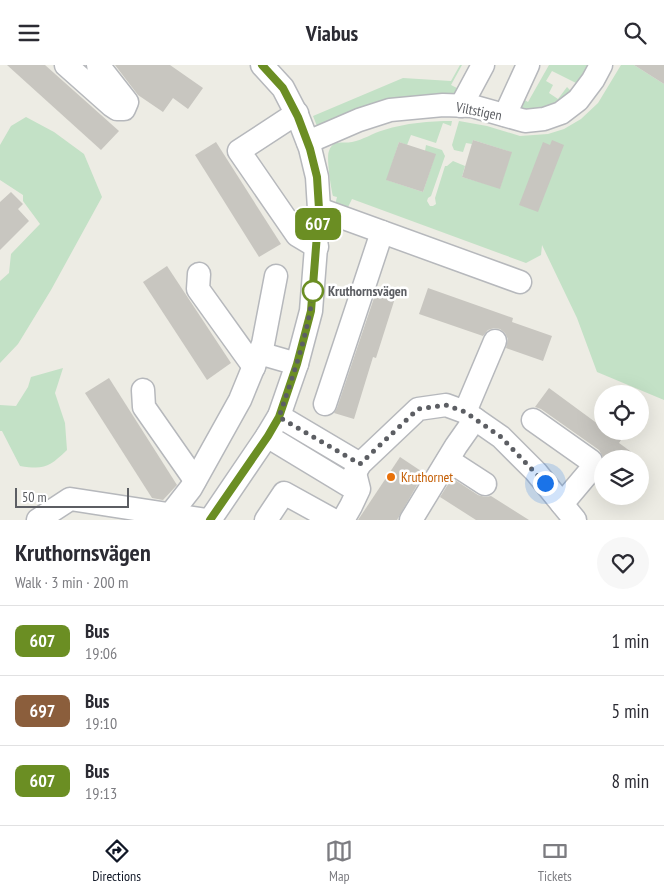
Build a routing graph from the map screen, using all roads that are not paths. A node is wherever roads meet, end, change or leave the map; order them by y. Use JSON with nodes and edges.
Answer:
{"nodes":[{"id":1,"x":66,"y":65,"type":"edge"},
{"id":2,"x":98,"y":65,"type":"edge"},
{"id":3,"x":262,"y":65,"type":"edge"},
{"id":4,"x":483,"y":65,"type":"edge"},
{"id":5,"x":528,"y":65,"type":"edge"},
{"id":6,"x":601,"y":65,"type":"edge"},
{"id":7,"x":461,"y":106,"type":"junction"},
{"id":8,"x":297,"y":113,"type":"junction"},
{"id":9,"x":505,"y":115,"type":"junction"},
{"id":10,"x":308,"y":142,"type":"junction"},
{"id":11,"x":319,"y":209,"type":"junction"},
{"id":12,"x":382,"y":232,"type":"junction"},
{"id":13,"x":316,"y":247,"type":"junction"},
{"id":14,"x":199,"y":275,"type":"dead end"},
{"id":15,"x":276,"y":276,"type":"dead end"},
{"id":16,"x":520,"y":282,"type":"dead end"},
{"id":17,"x":495,"y":341,"type":"dead end"},
{"id":18,"x":256,"y":360,"type":"junction"},
{"id":19,"x":297,"y":364,"type":"junction"},
{"id":20,"x":142,"y":390,"type":"dead end"},
{"id":21,"x":325,"y":404,"type":"dead end"},
{"id":22,"x":470,"y":415,"type":"junction"},
{"id":23,"x":279,"y":417,"type":"junction"},
{"id":24,"x":533,"y":420,"type":"dead end"},
{"id":25,"x":268,"y":436,"type":"junction"},
{"id":26,"x":448,"y":459,"type":"junction"},
{"id":27,"x":358,"y":469,"type":"junction"},
{"id":28,"x":195,"y":480,"type":"junction"},
{"id":29,"x":485,"y":484,"type":"dead end"},
{"id":30,"x":569,"y":512,"type":"edge"},
{"id":31,"x":168,"y":517,"type":"edge"},
{"id":32,"x":38,"y":520,"type":"edge"},
{"id":33,"x":209,"y":520,"type":"edge"},
{"id":34,"x":266,"y":520,"type":"edge"},
{"id":35,"x":333,"y":520,"type":"edge"},
{"id":36,"x":343,"y":520,"type":"edge"},
{"id":37,"x":411,"y":520,"type":"edge"}],
"edges":[{"from":1,"to":2,"type":"street"},
{"from":3,"to":8,"type":"street"},
{"from":4,"to":7,"type":"street"},
{"from":5,"to":9,"type":"street"},
{"from":6,"to":9,"type":"street","name":"Viltstigen"},
{"from":7,"to":9,"type":"street","name":"Viltstigen"},
{"from":7,"to":10,"type":"street","name":"Viltstigen"},
{"from":8,"to":10,"type":"street"},
{"from":8,"to":13,"type":"street"},
{"from":10,"to":11,"type":"street"},
{"from":11,"to":12,"type":"street"},
{"from":11,"to":13,"type":"street"},
{"from":12,"to":16,"type":"street"},
{"from":12,"to":21,"type":"street"},
{"from":13,"to":19,"type":"street"},
{"from":14,"to":18,"type":"street"},
{"from":15,"to":18,"type":"street"},
{"from":17,"to":22,"type":"street"},
{"from":18,"to":19,"type":"street"},
{"from":18,"to":28,"type":"street"},
{"from":19,"to":23,"type":"street"},
{"from":20,"to":28,"type":"street"},
{"from":22,"to":26,"type":"street"},
{"from":22,"to":27,"type":"street"},
{"from":22,"to":30,"type":"street"},
{"from":23,"to":25,"type":"street"},
{"from":23,"to":27,"type":"street"},
{"from":24,"to":30,"type":"street"},
{"from":25,"to":27,"type":"street"},
{"from":25,"to":33,"type":"street"},
{"from":26,"to":29,"type":"street"},
{"from":26,"to":37,"type":"street"},
{"from":27,"to":36,"type":"street"},
{"from":28,"to":31,"type":"street"},
{"from":31,"to":32,"type":"street"},
{"from":31,"to":33,"type":"street"},
{"from":34,"to":35,"type":"street"}]}
